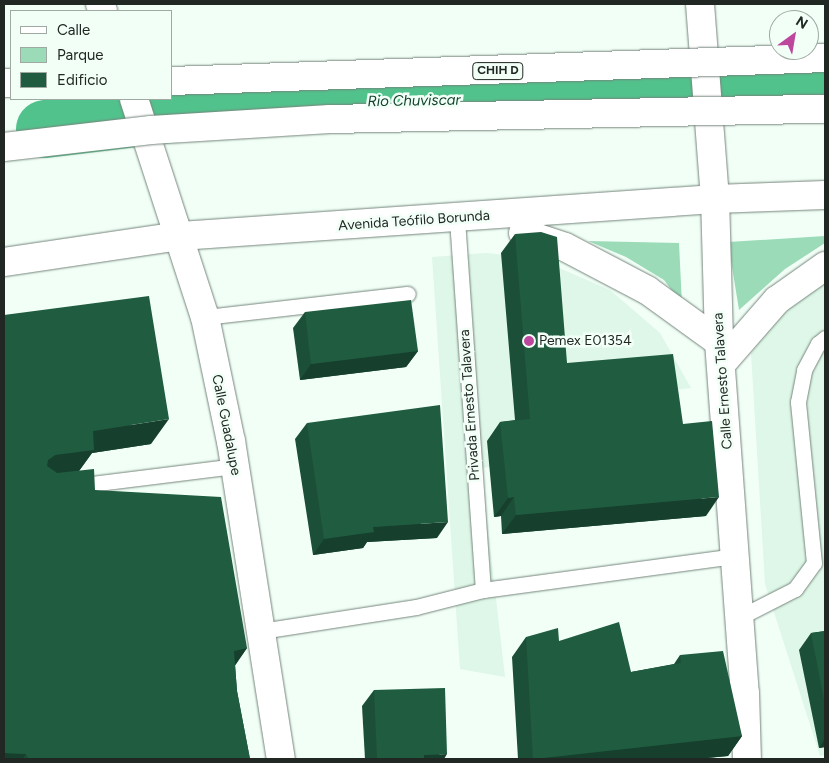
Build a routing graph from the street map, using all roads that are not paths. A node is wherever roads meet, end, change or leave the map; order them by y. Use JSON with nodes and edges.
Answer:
{"nodes":[{"id":1,"x":700,"y":4,"type":"edge"},
{"id":2,"x":825,"y":58,"type":"edge"},
{"id":3,"x":172,"y":81,"type":"edge"},
{"id":4,"x":134,"y":100,"type":"edge"},
{"id":5,"x":825,"y":109,"type":"edge"},
{"id":6,"x":4,"y":147,"type":"edge"},
{"id":7,"x":825,"y":194,"type":"edge"},
{"id":8,"x":715,"y":198,"type":"junction"},
{"id":9,"x":467,"y":218,"type":"junction"},
{"id":10,"x":180,"y":236,"type":"junction"},
{"id":11,"x":4,"y":262,"type":"edge"},
{"id":12,"x":825,"y":266,"type":"edge"},
{"id":13,"x":408,"y":294,"type":"dead end"},
{"id":14,"x":205,"y":317,"type":"junction"},
{"id":15,"x":825,"y":338,"type":"edge"},
{"id":16,"x":721,"y":353,"type":"junction"},
{"id":17,"x":235,"y":466,"type":"junction"},
{"id":18,"x":58,"y":487,"type":"edge"},
{"id":19,"x":736,"y":556,"type":"junction"},
{"id":20,"x":483,"y":590,"type":"junction"},
{"id":21,"x":740,"y":617,"type":"junction"},
{"id":22,"x":261,"y":631,"type":"junction"},
{"id":23,"x":281,"y":759,"type":"edge"},
{"id":24,"x":747,"y":759,"type":"edge"}],
"edges":[{"from":1,"to":8,"type":"main road","name":"Calle Ernesto Talavera","bridge":true},
{"from":2,"to":3,"type":"main road","number":"CHIH D","bridge":true},
{"from":4,"to":10,"type":"main road","name":"Calle Guadalupe"},
{"from":5,"to":6,"type":"main road","bridge":true},
{"from":7,"to":8,"type":"main road","name":"Avenida Teófilo Borunda"},
{"from":8,"to":9,"type":"main road","name":"Avenida Teófilo Borunda"},
{"from":8,"to":16,"type":"main road","name":"Calle Ernesto Talavera"},
{"from":9,"to":10,"type":"main road","name":"Avenida Teófilo Borunda"},
{"from":9,"to":16,"type":"main road"},
{"from":9,"to":20,"type":"lane","name":"Privada Ernesto Talavera"},
{"from":10,"to":11,"type":"main road","name":"Avenida Teófilo Borunda"},
{"from":10,"to":14,"type":"main road","name":"Calle Guadalupe"},
{"from":12,"to":16,"type":"main road"},
{"from":13,"to":14,"type":"lane"},
{"from":14,"to":17,"type":"main road","name":"Calle Guadalupe"},
{"from":15,"to":21,"type":"lane"},
{"from":16,"to":19,"type":"main road","name":"Calle Ernesto Talavera"},
{"from":17,"to":18,"type":"lane"},
{"from":17,"to":22,"type":"main road","name":"Calle Guadalupe"},
{"from":19,"to":20,"type":"lane"},
{"from":19,"to":21,"type":"main road","name":"Calle Ernesto Talavera"},
{"from":20,"to":22,"type":"lane"},
{"from":21,"to":24,"type":"main road","name":"Calle Ernesto Talavera"},
{"from":22,"to":23,"type":"main road","name":"Calle Guadalupe"}]}
